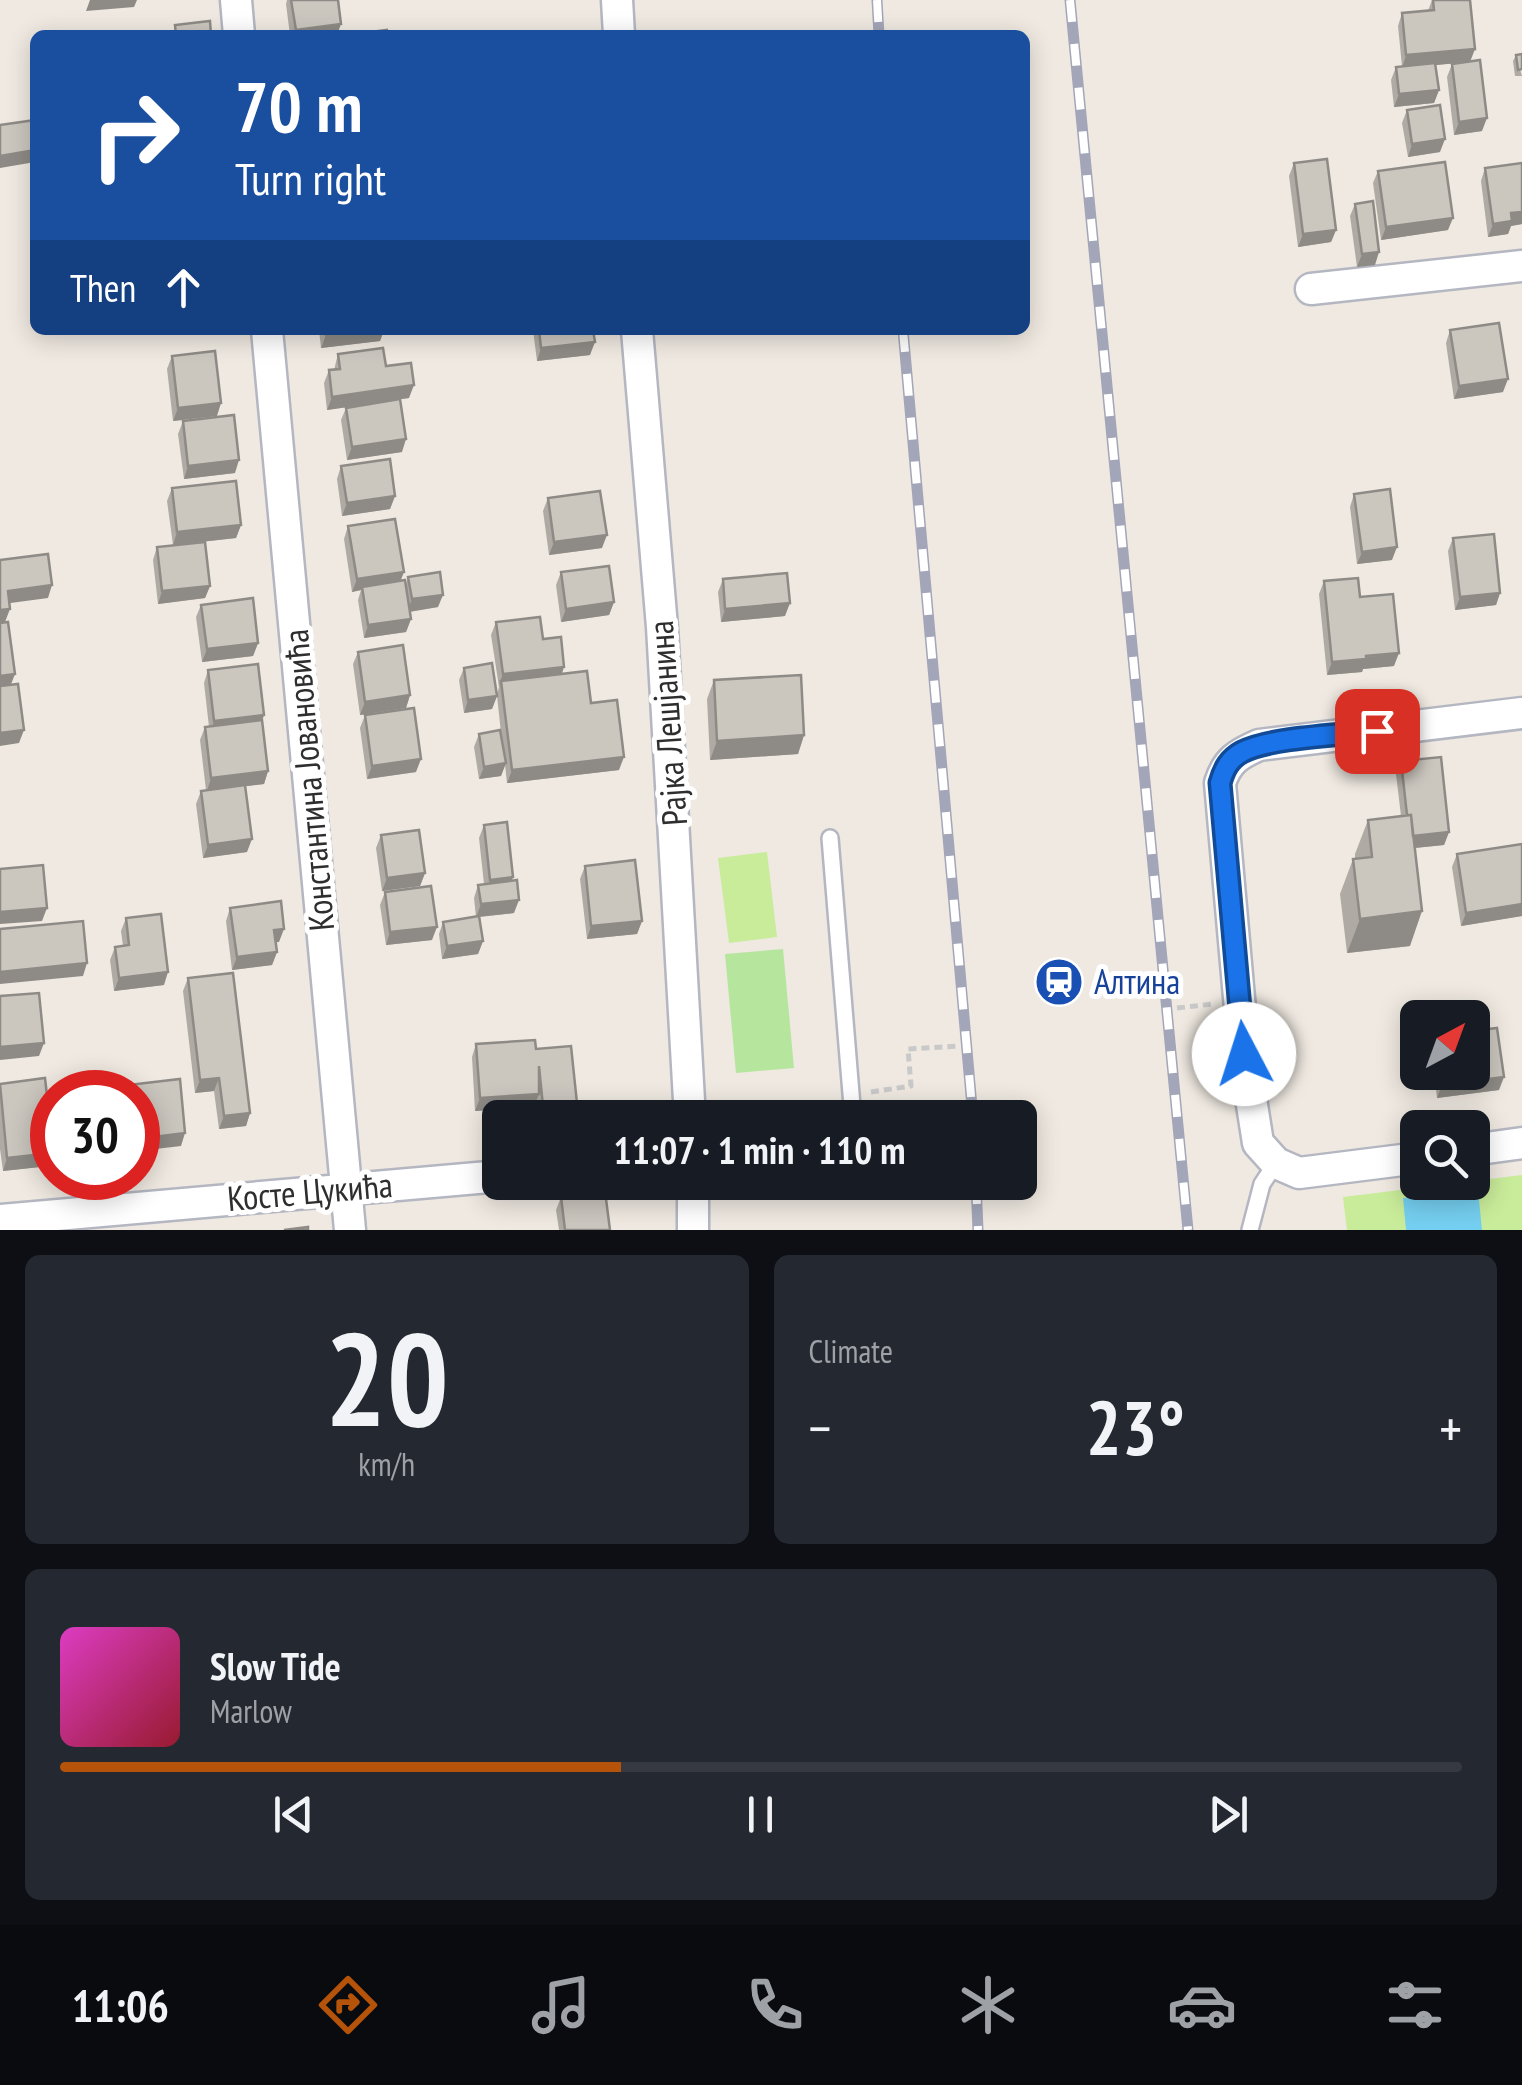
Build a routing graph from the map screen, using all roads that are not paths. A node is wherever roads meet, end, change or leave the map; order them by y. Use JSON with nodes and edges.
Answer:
{"nodes":[{"id":1,"x":236,"y":0,"type":"edge"},
{"id":2,"x":618,"y":0,"type":"edge"},
{"id":3,"x":239,"y":30,"type":"edge"},
{"id":4,"x":619,"y":30,"type":"edge"},
{"id":5,"x":1522,"y":266,"type":"edge"},
{"id":6,"x":1312,"y":289,"type":"dead end"},
{"id":7,"x":266,"y":335,"type":"edge"},
{"id":8,"x":637,"y":335,"type":"edge"},
{"id":9,"x":1522,"y":714,"type":"edge"},
{"id":10,"x":830,"y":838,"type":"dead end"},
{"id":11,"x":689,"y":1100,"type":"edge"},
{"id":12,"x":853,"y":1100,"type":"edge"},
{"id":13,"x":1522,"y":1143,"type":"edge"},
{"id":14,"x":1490,"y":1147,"type":"edge"},
{"id":15,"x":1400,"y":1160,"type":"edge"},
{"id":16,"x":1276,"y":1163,"type":"junction"},
{"id":17,"x":482,"y":1178,"type":"edge"},
{"id":18,"x":347,"y":1189,"type":"junction"},
{"id":19,"x":694,"y":1200,"type":"edge"},
{"id":20,"x":0,"y":1220,"type":"edge"},
{"id":21,"x":350,"y":1230,"type":"edge"},
{"id":22,"x":693,"y":1230,"type":"edge"},
{"id":23,"x":1250,"y":1230,"type":"edge"}],
"edges":[{"from":1,"to":3,"type":"street"},
{"from":2,"to":4,"type":"street"},
{"from":5,"to":6,"type":"street"},
{"from":7,"to":18,"type":"street","name":"Константина Јовановића"},
{"from":8,"to":11,"type":"street","name":"Рајка Лешјанина"},
{"from":9,"to":16,"type":"street"},
{"from":10,"to":12,"type":"lane"},
{"from":13,"to":14,"type":"street"},
{"from":15,"to":16,"type":"street"},
{"from":16,"to":23,"type":"lane"},
{"from":17,"to":18,"type":"street","name":"Косте Цукића"},
{"from":18,"to":20,"type":"street","name":"Косте Цукића"},
{"from":18,"to":21,"type":"street","name":"Константина Јовановића"},
{"from":19,"to":22,"type":"street"}]}
